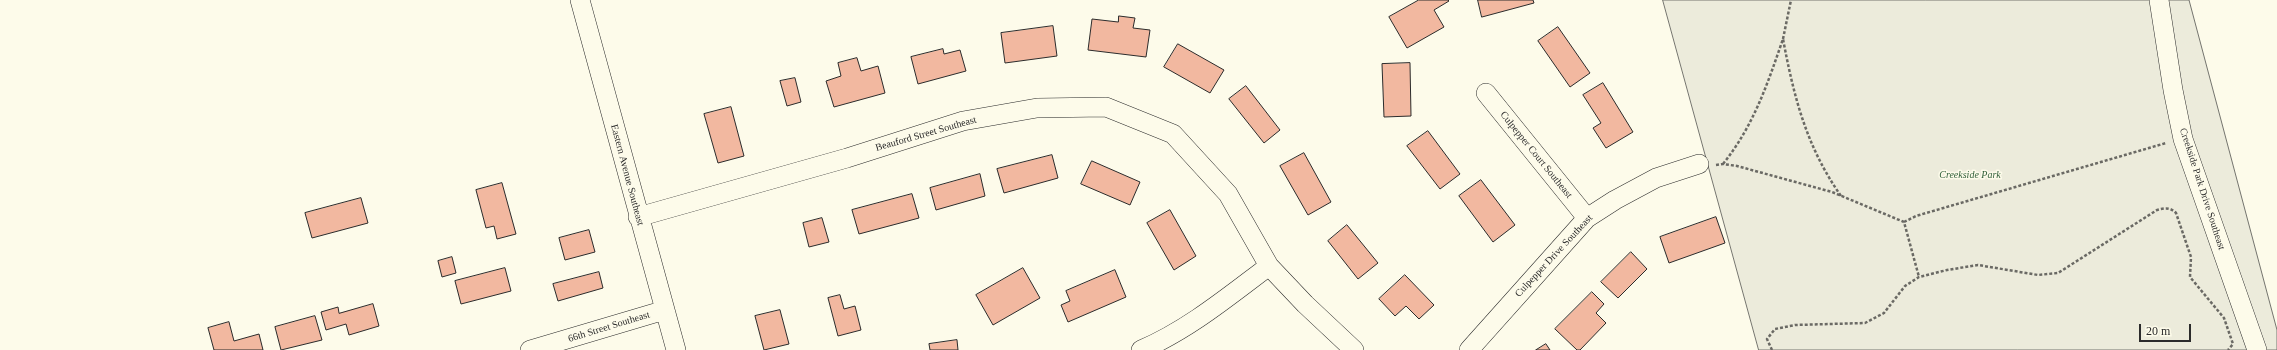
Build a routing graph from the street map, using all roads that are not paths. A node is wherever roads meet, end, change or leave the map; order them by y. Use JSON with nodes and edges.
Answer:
{"nodes":[{"id":1,"x":580,"y":0,"type":"edge"},
{"id":2,"x":2159,"y":0,"type":"edge"},
{"id":3,"x":1486,"y":93,"type":"dead end"},
{"id":4,"x":1699,"y":164,"type":"road end"},
{"id":5,"x":638,"y":217,"type":"junction"},
{"id":6,"x":1587,"y":218,"type":"junction"},
{"id":7,"x":1269,"y":266,"type":"junction"},
{"id":8,"x":665,"y":310,"type":"junction"},
{"id":9,"x":530,"y":350,"type":"edge"},
{"id":10,"x":676,"y":350,"type":"edge"},
{"id":11,"x":1141,"y":350,"type":"edge"},
{"id":12,"x":1354,"y":350,"type":"edge"},
{"id":13,"x":1469,"y":350,"type":"edge"},
{"id":14,"x":2257,"y":350,"type":"edge"}],
"edges":[{"from":1,"to":5,"type":"street","name":"Eastern Avenue Southeast"},
{"from":2,"to":14,"type":"street","name":"Creekside Park Drive Southeast"},
{"from":3,"to":6,"type":"street","name":"Culpepper Court Southeast"},
{"from":4,"to":6,"type":"street","name":"Culpepper Drive Southeast"},
{"from":5,"to":7,"type":"street","name":"Beauford Street Southeast"},
{"from":5,"to":8,"type":"street","name":"Eastern Avenue Southeast"},
{"from":6,"to":13,"type":"street","name":"Culpepper Drive Southeast"},
{"from":7,"to":11,"type":"street"},
{"from":7,"to":12,"type":"street","name":"Beauford Street Southeast"},
{"from":8,"to":9,"type":"street","name":"66th Street Southeast"},
{"from":8,"to":10,"type":"street","name":"Eastern Avenue Southeast"}]}
